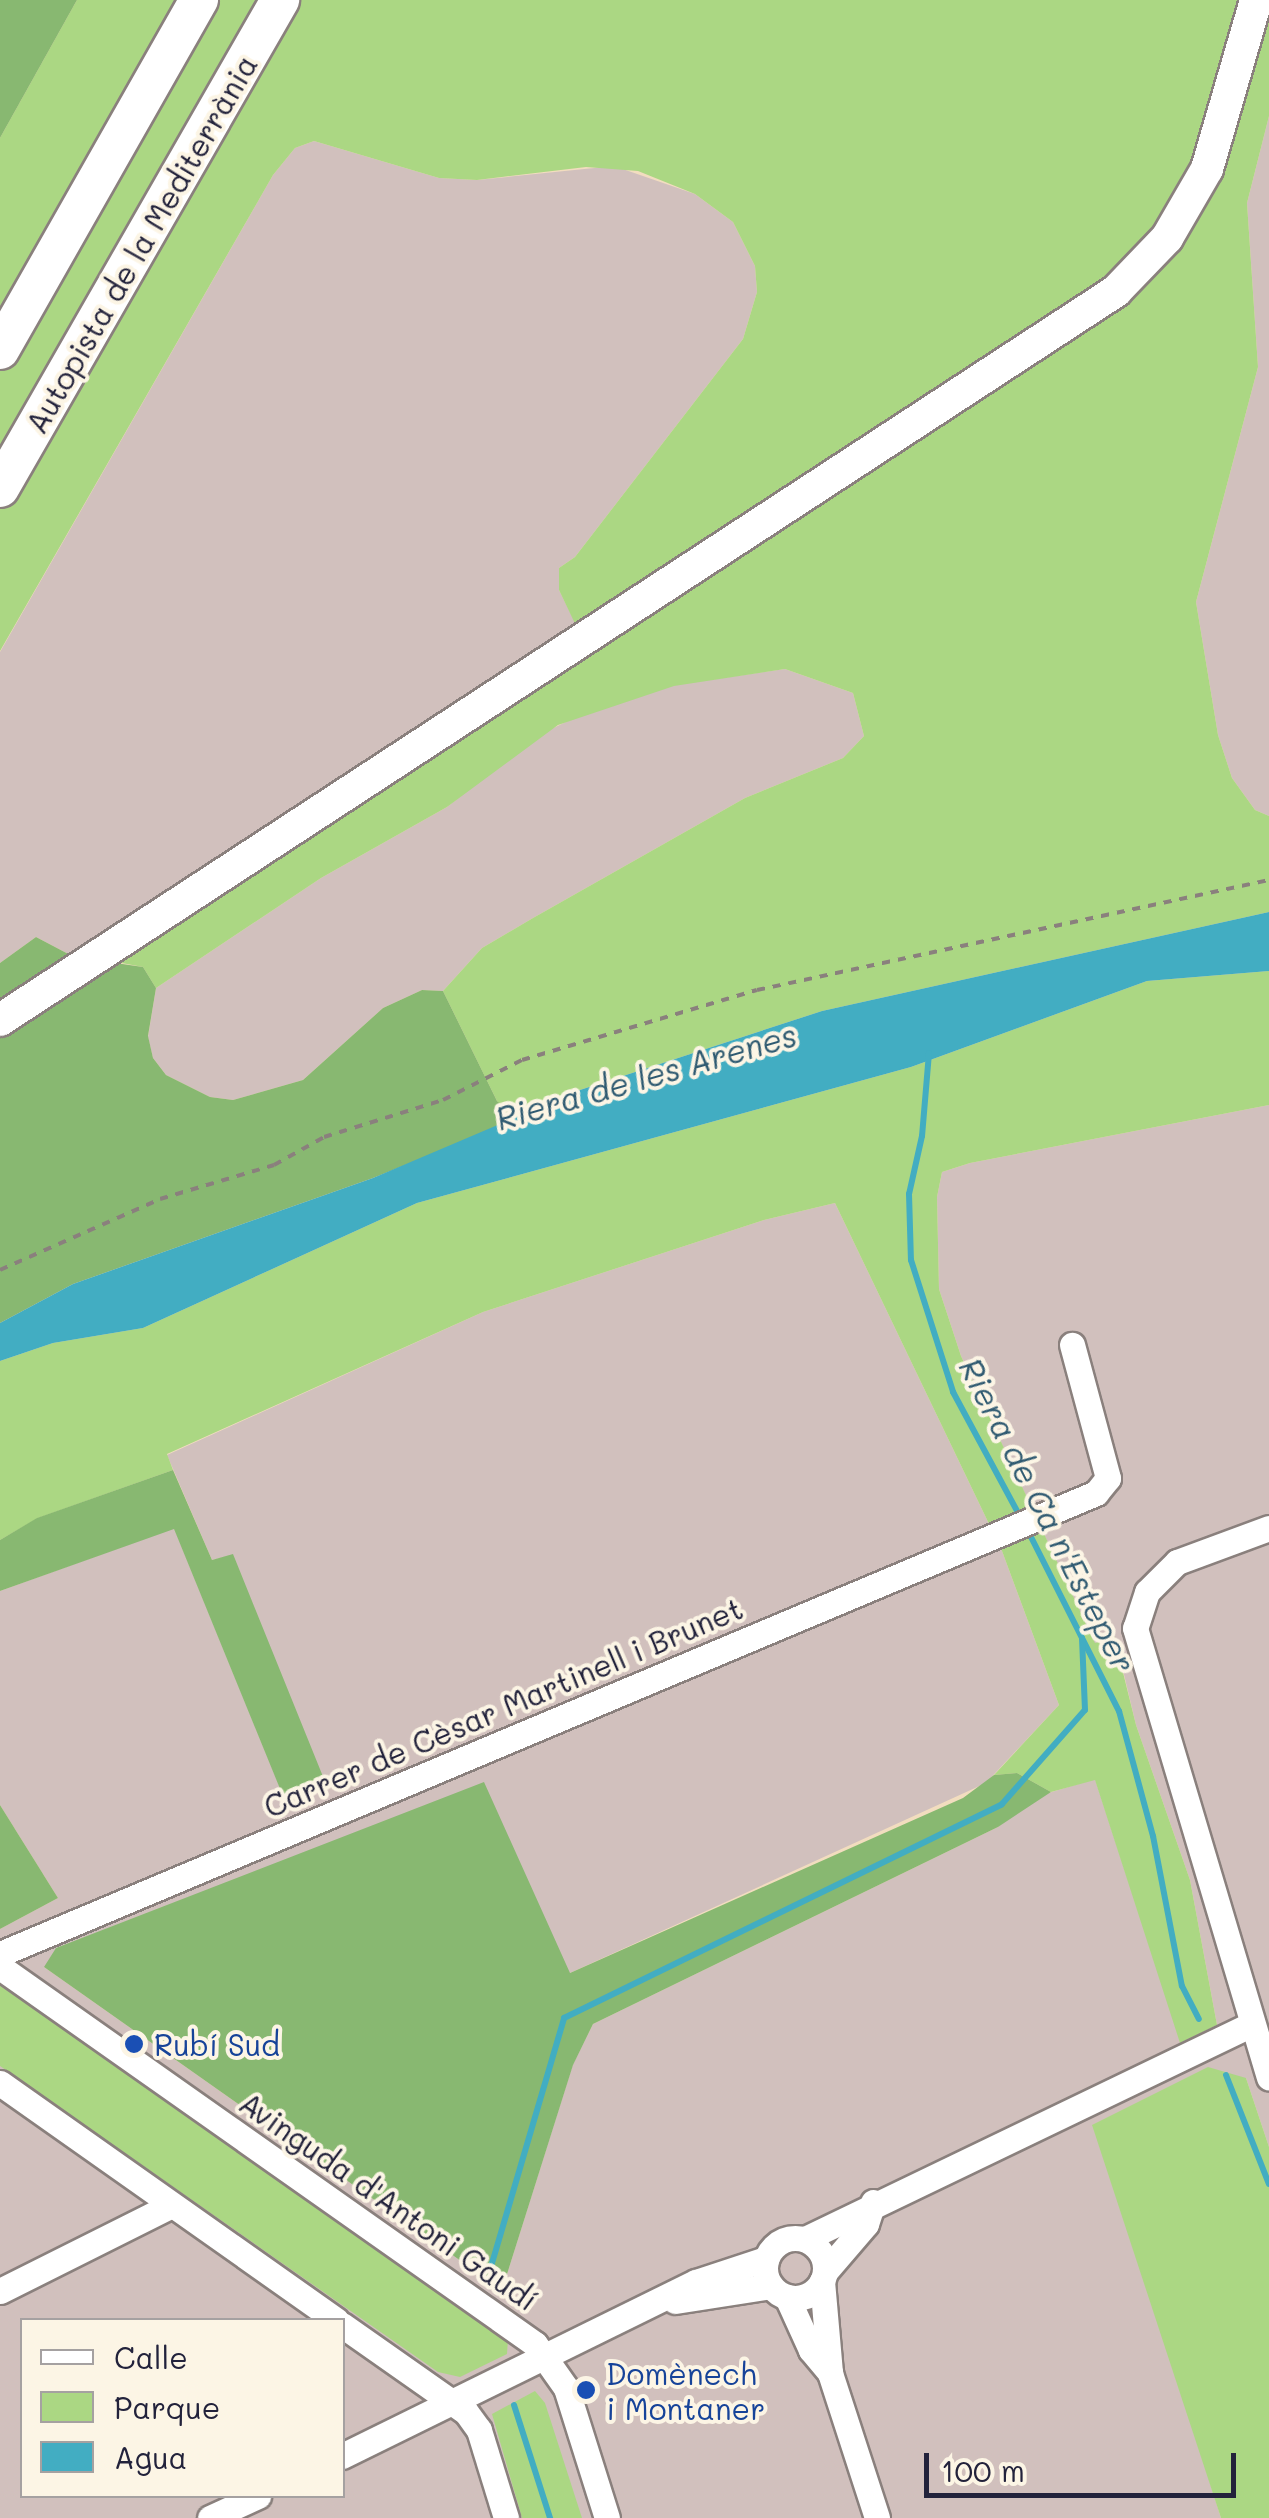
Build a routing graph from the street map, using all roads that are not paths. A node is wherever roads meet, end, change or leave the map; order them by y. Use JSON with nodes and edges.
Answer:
{"nodes":[{"id":1,"x":200,"y":0,"type":"edge"},
{"id":2,"x":280,"y":0,"type":"edge"},
{"id":3,"x":1256,"y":0,"type":"edge"},
{"id":4,"x":0,"y":350,"type":"edge"},
{"id":5,"x":0,"y":488,"type":"edge"},
{"id":6,"x":0,"y":1020,"type":"edge"},
{"id":7,"x":1072,"y":1346,"type":"dead end"},
{"id":8,"x":1269,"y":1528,"type":"edge"},
{"id":9,"x":33,"y":1940,"type":"junction"},
{"id":10,"x":0,"y":1954,"type":"edge"},
{"id":11,"x":0,"y":1967,"type":"edge"},
{"id":12,"x":38,"y":1994,"type":"junction"},
{"id":13,"x":1252,"y":2024,"type":"junction"},
{"id":14,"x":1269,"y":2077,"type":"edge"},
{"id":15,"x":0,"y":2083,"type":"edge"},
{"id":16,"x":873,"y":2202,"type":"junction"},
{"id":17,"x":172,"y":2204,"type":"junction"},
{"id":18,"x":805,"y":2239,"type":"junction"},
{"id":19,"x":766,"y":2258,"type":"junction"},
{"id":20,"x":823,"y":2277,"type":"junction"},
{"id":21,"x":0,"y":2290,"type":"edge"},
{"id":22,"x":779,"y":2292,"type":"junction"},
{"id":23,"x":660,"y":2304,"type":"junction"},
{"id":24,"x":333,"y":2318,"type":"edge"},
{"id":25,"x":345,"y":2327,"type":"edge"},
{"id":26,"x":547,"y":2360,"type":"junction"},
{"id":27,"x":830,"y":2373,"type":"junction"},
{"id":28,"x":455,"y":2404,"type":"junction"},
{"id":29,"x":345,"y":2455,"type":"edge"},
{"id":30,"x":254,"y":2498,"type":"edge"},
{"id":31,"x":210,"y":2518,"type":"edge"},
{"id":32,"x":506,"y":2518,"type":"edge"},
{"id":33,"x":606,"y":2518,"type":"edge"},
{"id":34,"x":877,"y":2518,"type":"edge"}],
"edges":[{"from":1,"to":4,"type":"highway"},
{"from":2,"to":5,"type":"highway","name":"Autopista de la Mediterrània"},
{"from":3,"to":6,"type":"main road"},
{"from":7,"to":9,"type":"street","name":"Carrer de Cèsar Martinell i Brunet"},
{"from":8,"to":13,"type":"street"},
{"from":9,"to":10,"type":"street","name":"Carrer de Cèsar Martinell i Brunet"},
{"from":9,"to":12,"type":"street"},
{"from":11,"to":12,"type":"street","name":"Avinguda d'Antoni Gaudí"},
{"from":12,"to":26,"type":"street","name":"Avinguda d'Antoni Gaudí"},
{"from":13,"to":14,"type":"street"},
{"from":13,"to":16,"type":"street"},
{"from":15,"to":17,"type":"street"},
{"from":16,"to":18,"type":"street"},
{"from":16,"to":20,"type":"street"},
{"from":17,"to":21,"type":"street"},
{"from":17,"to":24,"type":"street"},
{"from":18,"to":19,"type":"street"},
{"from":18,"to":20,"type":"street"},
{"from":19,"to":22,"type":"street"},
{"from":19,"to":23,"type":"street"},
{"from":20,"to":22,"type":"street"},
{"from":20,"to":27,"type":"street"},
{"from":22,"to":23,"type":"street"},
{"from":22,"to":27,"type":"street"},
{"from":23,"to":26,"type":"street"},
{"from":25,"to":28,"type":"street"},
{"from":26,"to":28,"type":"street"},
{"from":26,"to":33,"type":"street","name":"Avinguda d'Antoni Gaudí"},
{"from":27,"to":34,"type":"street"},
{"from":28,"to":29,"type":"street"},
{"from":28,"to":32,"type":"street"},
{"from":30,"to":31,"type":"street"}]}
